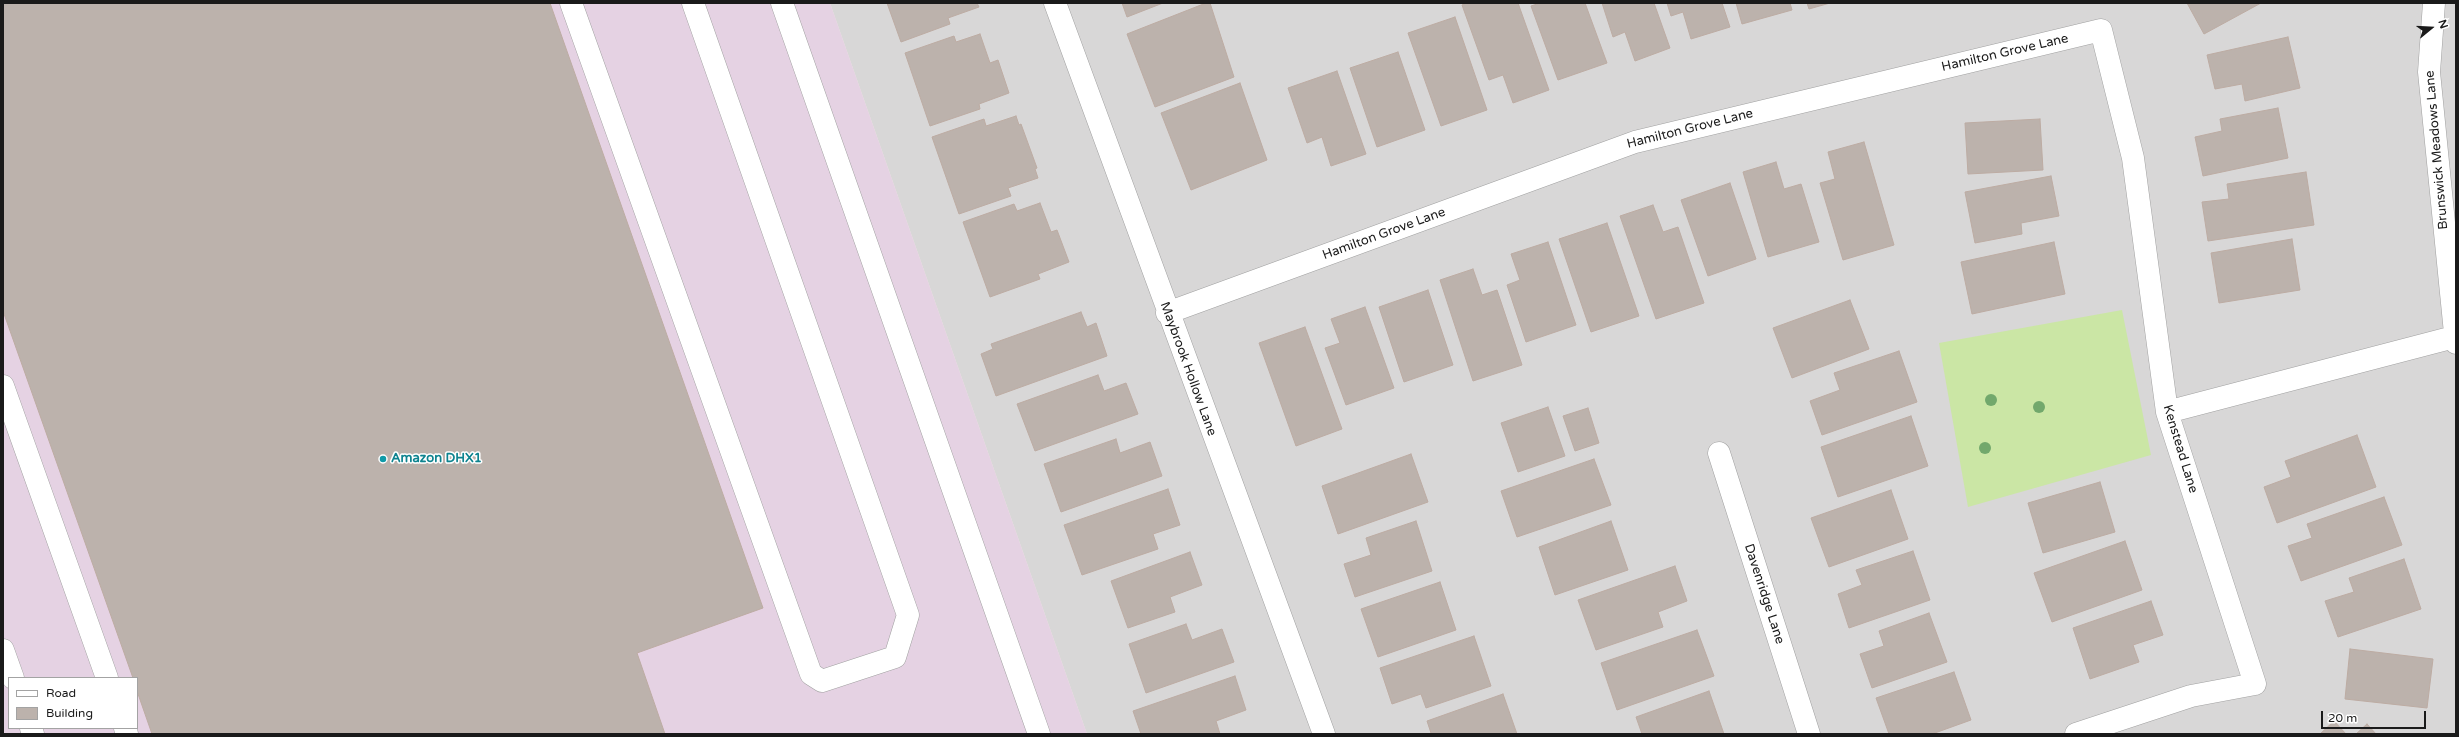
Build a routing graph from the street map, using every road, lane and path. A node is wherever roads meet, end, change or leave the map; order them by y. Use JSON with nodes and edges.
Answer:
{"nodes":[{"id":1,"x":571,"y":3,"type":"edge"},
{"id":2,"x":693,"y":3,"type":"edge"},
{"id":3,"x":782,"y":3,"type":"edge"},
{"id":4,"x":1055,"y":3,"type":"edge"},
{"id":5,"x":2434,"y":3,"type":"edge"},
{"id":6,"x":2133,"y":158,"type":"joint"},
{"id":7,"x":1167,"y":313,"type":"junction"},
{"id":8,"x":2455,"y":340,"type":"edge"},
{"id":9,"x":3,"y":386,"type":"edge"},
{"id":10,"x":2167,"y":412,"type":"junction"},
{"id":11,"x":1719,"y":453,"type":"dead end"},
{"id":12,"x":3,"y":650,"type":"edge"},
{"id":13,"x":13,"y":677,"type":"edge"},
{"id":14,"x":107,"y":677,"type":"edge"},
{"id":15,"x":1039,"y":734,"type":"edge"},
{"id":16,"x":1324,"y":734,"type":"edge"},
{"id":17,"x":1809,"y":734,"type":"edge"},
{"id":18,"x":2076,"y":734,"type":"edge"}],
"edges":[{"from":1,"to":2,"type":"street"},
{"from":3,"to":15,"type":"street"},
{"from":4,"to":7,"type":"street","name":"Maybrook Hollow Lane"},
{"from":5,"to":8,"type":"street","name":"Brunswick Meadows Lane"},
{"from":6,"to":7,"type":"street","name":"Hamilton Grove Lane"},
{"from":6,"to":10,"type":"street","name":"Kenstead Lane"},
{"from":7,"to":16,"type":"street","name":"Maybrook Hollow Lane"},
{"from":8,"to":10,"type":"street"},
{"from":9,"to":14,"type":"street"},
{"from":10,"to":18,"type":"street","name":"Kenstead Lane"},
{"from":11,"to":17,"type":"street","name":"Davenridge Lane"},
{"from":12,"to":13,"type":"street"}]}
